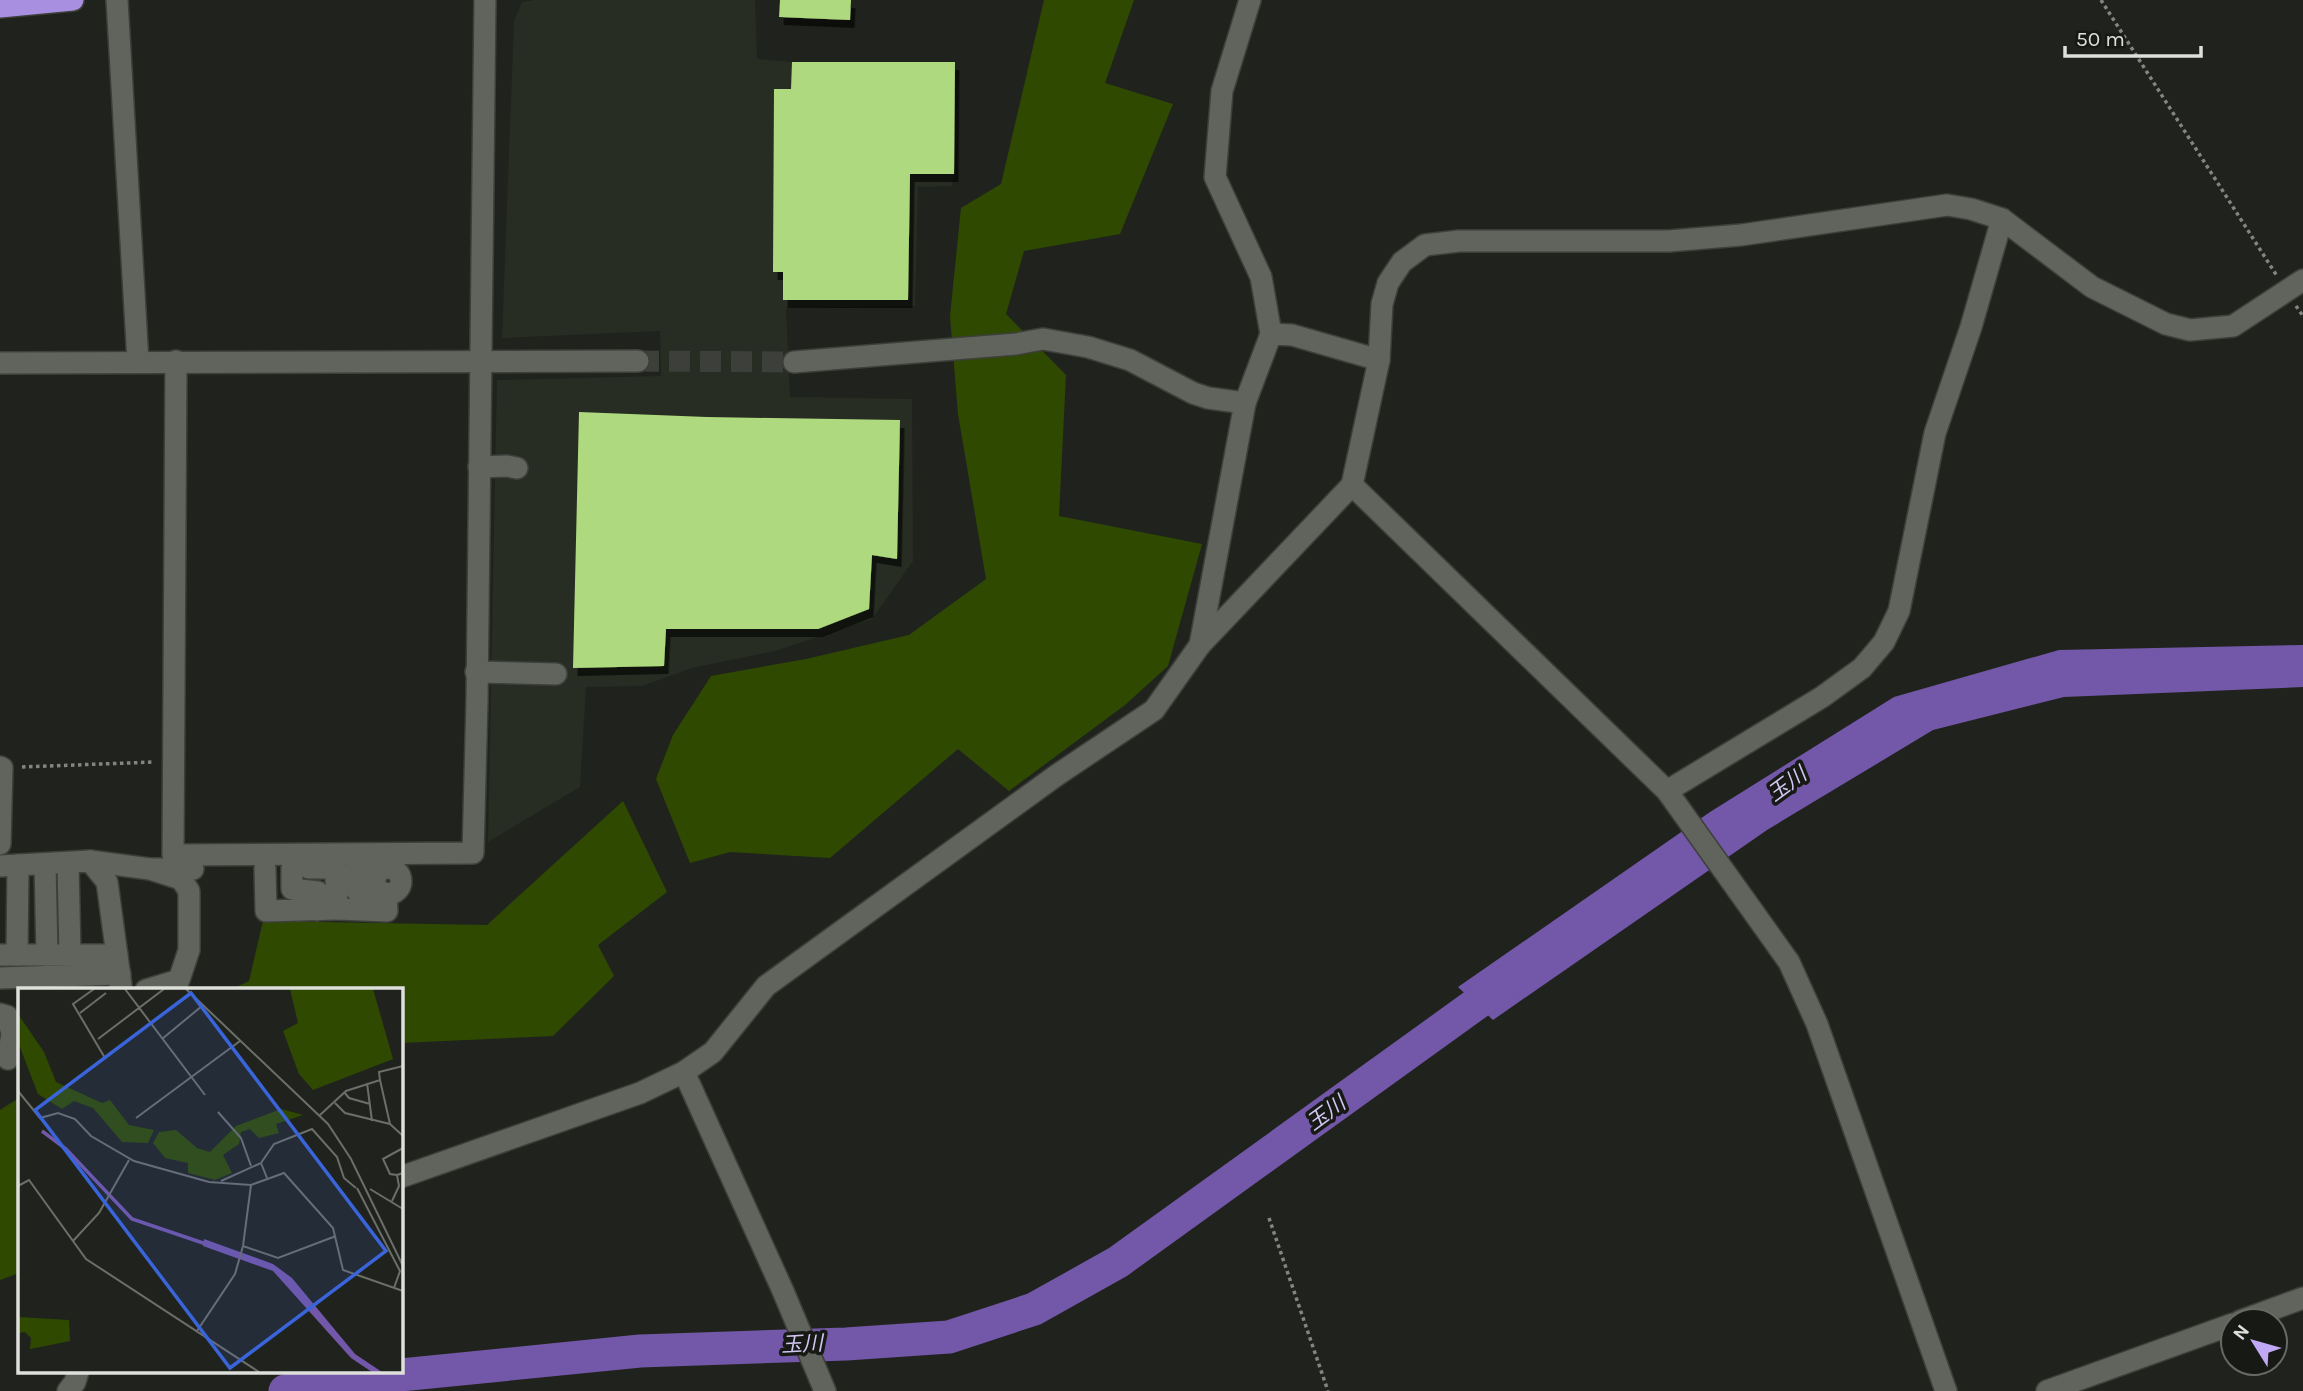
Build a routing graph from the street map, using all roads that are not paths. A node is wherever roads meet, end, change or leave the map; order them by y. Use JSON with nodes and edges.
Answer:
{"nodes":[{"id":1,"x":73,"y":0,"type":"edge"},
{"id":2,"x":117,"y":0,"type":"edge"},
{"id":3,"x":485,"y":0,"type":"edge"},
{"id":4,"x":1250,"y":0,"type":"edge"},
{"id":5,"x":0,"y":7,"type":"edge"},
{"id":6,"x":2002,"y":219,"type":"junction"},
{"id":7,"x":2295,"y":285,"type":"edge"},
{"id":8,"x":1271,"y":334,"type":"junction"},
{"id":9,"x":1379,"y":360,"type":"junction"},
{"id":10,"x":176,"y":361,"type":"junction"},
{"id":11,"x":480,"y":361,"type":"junction"},
{"id":12,"x":638,"y":361,"type":"tunnel mouth"},
{"id":13,"x":138,"y":362,"type":"junction"},
{"id":14,"x":794,"y":362,"type":"tunnel mouth"},
{"id":15,"x":0,"y":363,"type":"edge"},
{"id":16,"x":1245,"y":403,"type":"junction"},
{"id":17,"x":479,"y":467,"type":"junction"},
{"id":18,"x":517,"y":468,"type":"dead end"},
{"id":19,"x":1352,"y":485,"type":"junction"},
{"id":20,"x":1200,"y":645,"type":"junction"},
{"id":21,"x":476,"y":672,"type":"junction"},
{"id":22,"x":556,"y":674,"type":"dead end"},
{"id":23,"x":1,"y":767,"type":"edge"},
{"id":24,"x":1667,"y":791,"type":"junction"},
{"id":25,"x":0,"y":829,"type":"edge"},
{"id":26,"x":79,"y":862,"type":"junction"},
{"id":27,"x":46,"y":864,"type":"junction"},
{"id":28,"x":9,"y":866,"type":"edge"},
{"id":29,"x":265,"y":868,"type":"junction"},
{"id":30,"x":292,"y":868,"type":"junction"},
{"id":31,"x":150,"y":869,"type":"junction"},
{"id":32,"x":364,"y":884,"type":"junction"},
{"id":33,"x":327,"y":910,"type":"junction"},
{"id":34,"x":9,"y":955,"type":"edge"},
{"id":35,"x":47,"y":955,"type":"junction"},
{"id":36,"x":70,"y":955,"type":"junction"},
{"id":37,"x":118,"y":973,"type":"edge"},
{"id":38,"x":0,"y":978,"type":"edge"},
{"id":39,"x":153,"y":988,"type":"edge"},
{"id":40,"x":0,"y":1014,"type":"edge"},
{"id":41,"x":9,"y":1062,"type":"edge"},
{"id":42,"x":684,"y":1072,"type":"junction"},
{"id":43,"x":402,"y":1177,"type":"edge"},
{"id":44,"x":2303,"y":1298,"type":"edge"},
{"id":45,"x":2278,"y":1307,"type":"edge"},
{"id":46,"x":2219,"y":1329,"type":"edge"},
{"id":47,"x":77,"y":1374,"type":"edge"},
{"id":48,"x":68,"y":1391,"type":"edge"},
{"id":49,"x":825,"y":1391,"type":"edge"},
{"id":50,"x":1946,"y":1391,"type":"edge"},
{"id":51,"x":2047,"y":1391,"type":"edge"}],
"edges":[{"from":1,"to":5,"type":"highway"},
{"from":2,"to":13,"type":"street"},
{"from":3,"to":11,"type":"street"},
{"from":4,"to":8,"type":"street"},
{"from":6,"to":7,"type":"street"},
{"from":6,"to":9,"type":"street"},
{"from":6,"to":24,"type":"street"},
{"from":8,"to":9,"type":"street"},
{"from":8,"to":16,"type":"street"},
{"from":9,"to":19,"type":"street"},
{"from":10,"to":11,"type":"street"},
{"from":10,"to":13,"type":"street"},
{"from":10,"to":21,"type":"street"},
{"from":11,"to":12,"type":"street"},
{"from":11,"to":17,"type":"street"},
{"from":13,"to":15,"type":"street"},
{"from":14,"to":16,"type":"street"},
{"from":16,"to":20,"type":"street"},
{"from":17,"to":18,"type":"street"},
{"from":17,"to":21,"type":"street"},
{"from":19,"to":20,"type":"street"},
{"from":19,"to":24,"type":"street"},
{"from":20,"to":42,"type":"street"},
{"from":21,"to":22,"type":"street"},
{"from":23,"to":25,"type":"street"},
{"from":24,"to":50,"type":"street"},
{"from":26,"to":27,"type":"street"},
{"from":26,"to":31,"type":"street"},
{"from":26,"to":36,"type":"street"},
{"from":26,"to":37,"type":"street"},
{"from":27,"to":28,"type":"street"},
{"from":27,"to":35,"type":"street"},
{"from":28,"to":34,"type":"street"},
{"from":29,"to":30,"type":"street"},
{"from":29,"to":31,"type":"street"},
{"from":29,"to":33,"type":"street"},
{"from":30,"to":32,"type":"street"},
{"from":30,"to":33,"type":"street"},
{"from":31,"to":39,"type":"street"},
{"from":32,"to":33,"type":"street"},
{"from":32,"to":33,"type":"street"},
{"from":34,"to":35,"type":"street"},
{"from":35,"to":36,"type":"street"},
{"from":36,"to":37,"type":"street"},
{"from":37,"to":38,"type":"street"},
{"from":40,"to":41,"type":"street"},
{"from":42,"to":43,"type":"street"},
{"from":42,"to":49,"type":"street"},
{"from":44,"to":45,"type":"street"},
{"from":46,"to":51,"type":"street"},
{"from":47,"to":48,"type":"street"}]}
